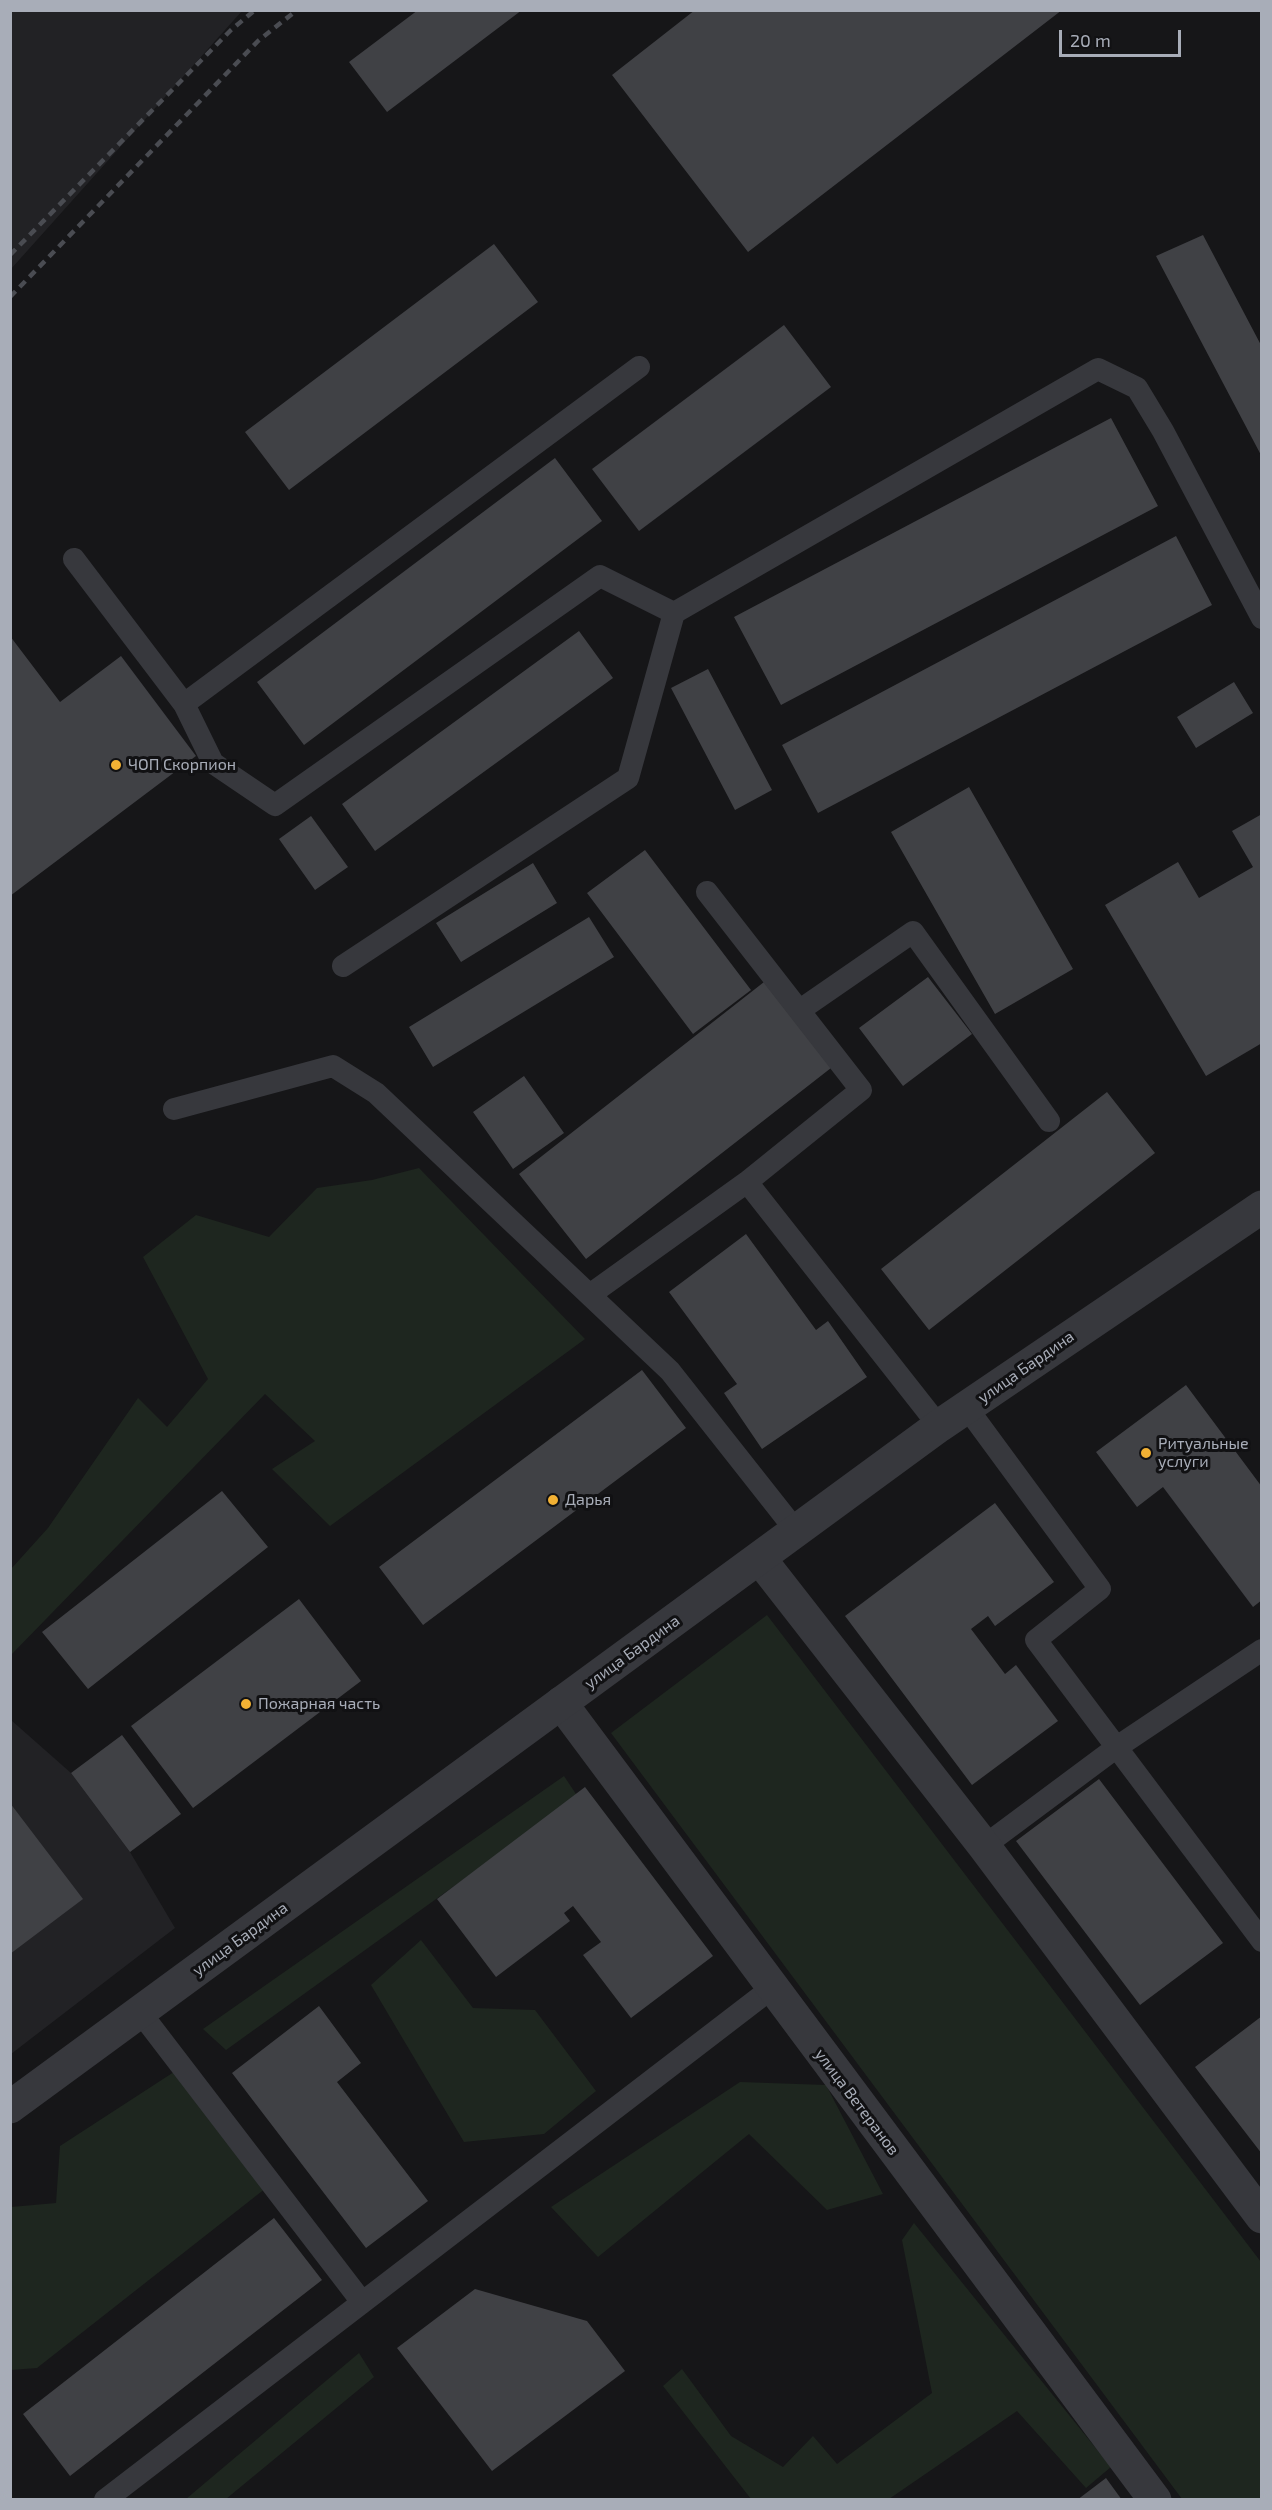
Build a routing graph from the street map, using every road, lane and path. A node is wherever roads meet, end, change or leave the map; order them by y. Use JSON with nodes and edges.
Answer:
{"nodes":[{"id":1,"x":639,"y":367,"type":"dead end"},
{"id":2,"x":74,"y":559,"type":"dead end"},
{"id":3,"x":674,"y":613,"type":"junction"},
{"id":4,"x":1262,"y":618,"type":"edge"},
{"id":5,"x":184,"y":704,"type":"junction"},
{"id":6,"x":708,"y":892,"type":"dead end"},
{"id":7,"x":343,"y":966,"type":"dead end"},
{"id":8,"x":800,"y":1010,"type":"junction"},
{"id":9,"x":174,"y":1109,"type":"dead end"},
{"id":10,"x":1049,"y":1121,"type":"dead end"},
{"id":11,"x":747,"y":1182,"type":"junction"},
{"id":12,"x":1262,"y":1207,"type":"edge"},
{"id":13,"x":591,"y":1294,"type":"junction"},
{"id":14,"x":966,"y":1408,"type":"junction"},
{"id":15,"x":939,"y":1426,"type":"junction"},
{"id":16,"x":797,"y":1532,"type":"junction"},
{"id":17,"x":760,"y":1559,"type":"junction"},
{"id":18,"x":1262,"y":1650,"type":"edge"},
{"id":19,"x":561,"y":1703,"type":"junction"},
{"id":20,"x":1117,"y":1747,"type":"junction"},
{"id":21,"x":984,"y":1846,"type":"junction"},
{"id":22,"x":1262,"y":1941,"type":"edge"},
{"id":23,"x":772,"y":1988,"type":"junction"},
{"id":24,"x":140,"y":2012,"type":"junction"},
{"id":25,"x":10,"y":2108,"type":"edge"},
{"id":26,"x":1262,"y":2217,"type":"edge"},
{"id":27,"x":362,"y":2302,"type":"junction"},
{"id":28,"x":105,"y":2499,"type":"edge"},
{"id":29,"x":1155,"y":2499,"type":"edge"}],
"edges":[{"from":1,"to":5,"type":"lane"},
{"from":2,"to":5,"type":"lane"},
{"from":3,"to":4,"type":"lane"},
{"from":3,"to":5,"type":"lane"},
{"from":3,"to":7,"type":"lane"},
{"from":6,"to":8,"type":"lane"},
{"from":8,"to":10,"type":"lane"},
{"from":8,"to":11,"type":"lane"},
{"from":9,"to":13,"type":"lane"},
{"from":11,"to":13,"type":"lane"},
{"from":11,"to":15,"type":"lane"},
{"from":12,"to":14,"type":"street","name":"улица Бардина"},
{"from":13,"to":16,"type":"lane"},
{"from":14,"to":15,"type":"street","name":"улица Бардина"},
{"from":14,"to":20,"type":"lane"},
{"from":15,"to":16,"type":"street","name":"улица Бардина"},
{"from":16,"to":17,"type":"street","name":"улица Бардина"},
{"from":17,"to":19,"type":"street","name":"улица Бардина"},
{"from":17,"to":21,"type":"street"},
{"from":18,"to":20,"type":"lane"},
{"from":19,"to":23,"type":"street","name":"улица Ветеранов"},
{"from":19,"to":24,"type":"street","name":"улица Бардина"},
{"from":20,"to":21,"type":"lane"},
{"from":20,"to":22,"type":"lane"},
{"from":21,"to":26,"type":"street"},
{"from":23,"to":27,"type":"lane"},
{"from":23,"to":29,"type":"street","name":"улица Ветеранов"},
{"from":24,"to":25,"type":"street","name":"улица Бардина"},
{"from":24,"to":27,"type":"lane"},
{"from":27,"to":28,"type":"lane"}]}
